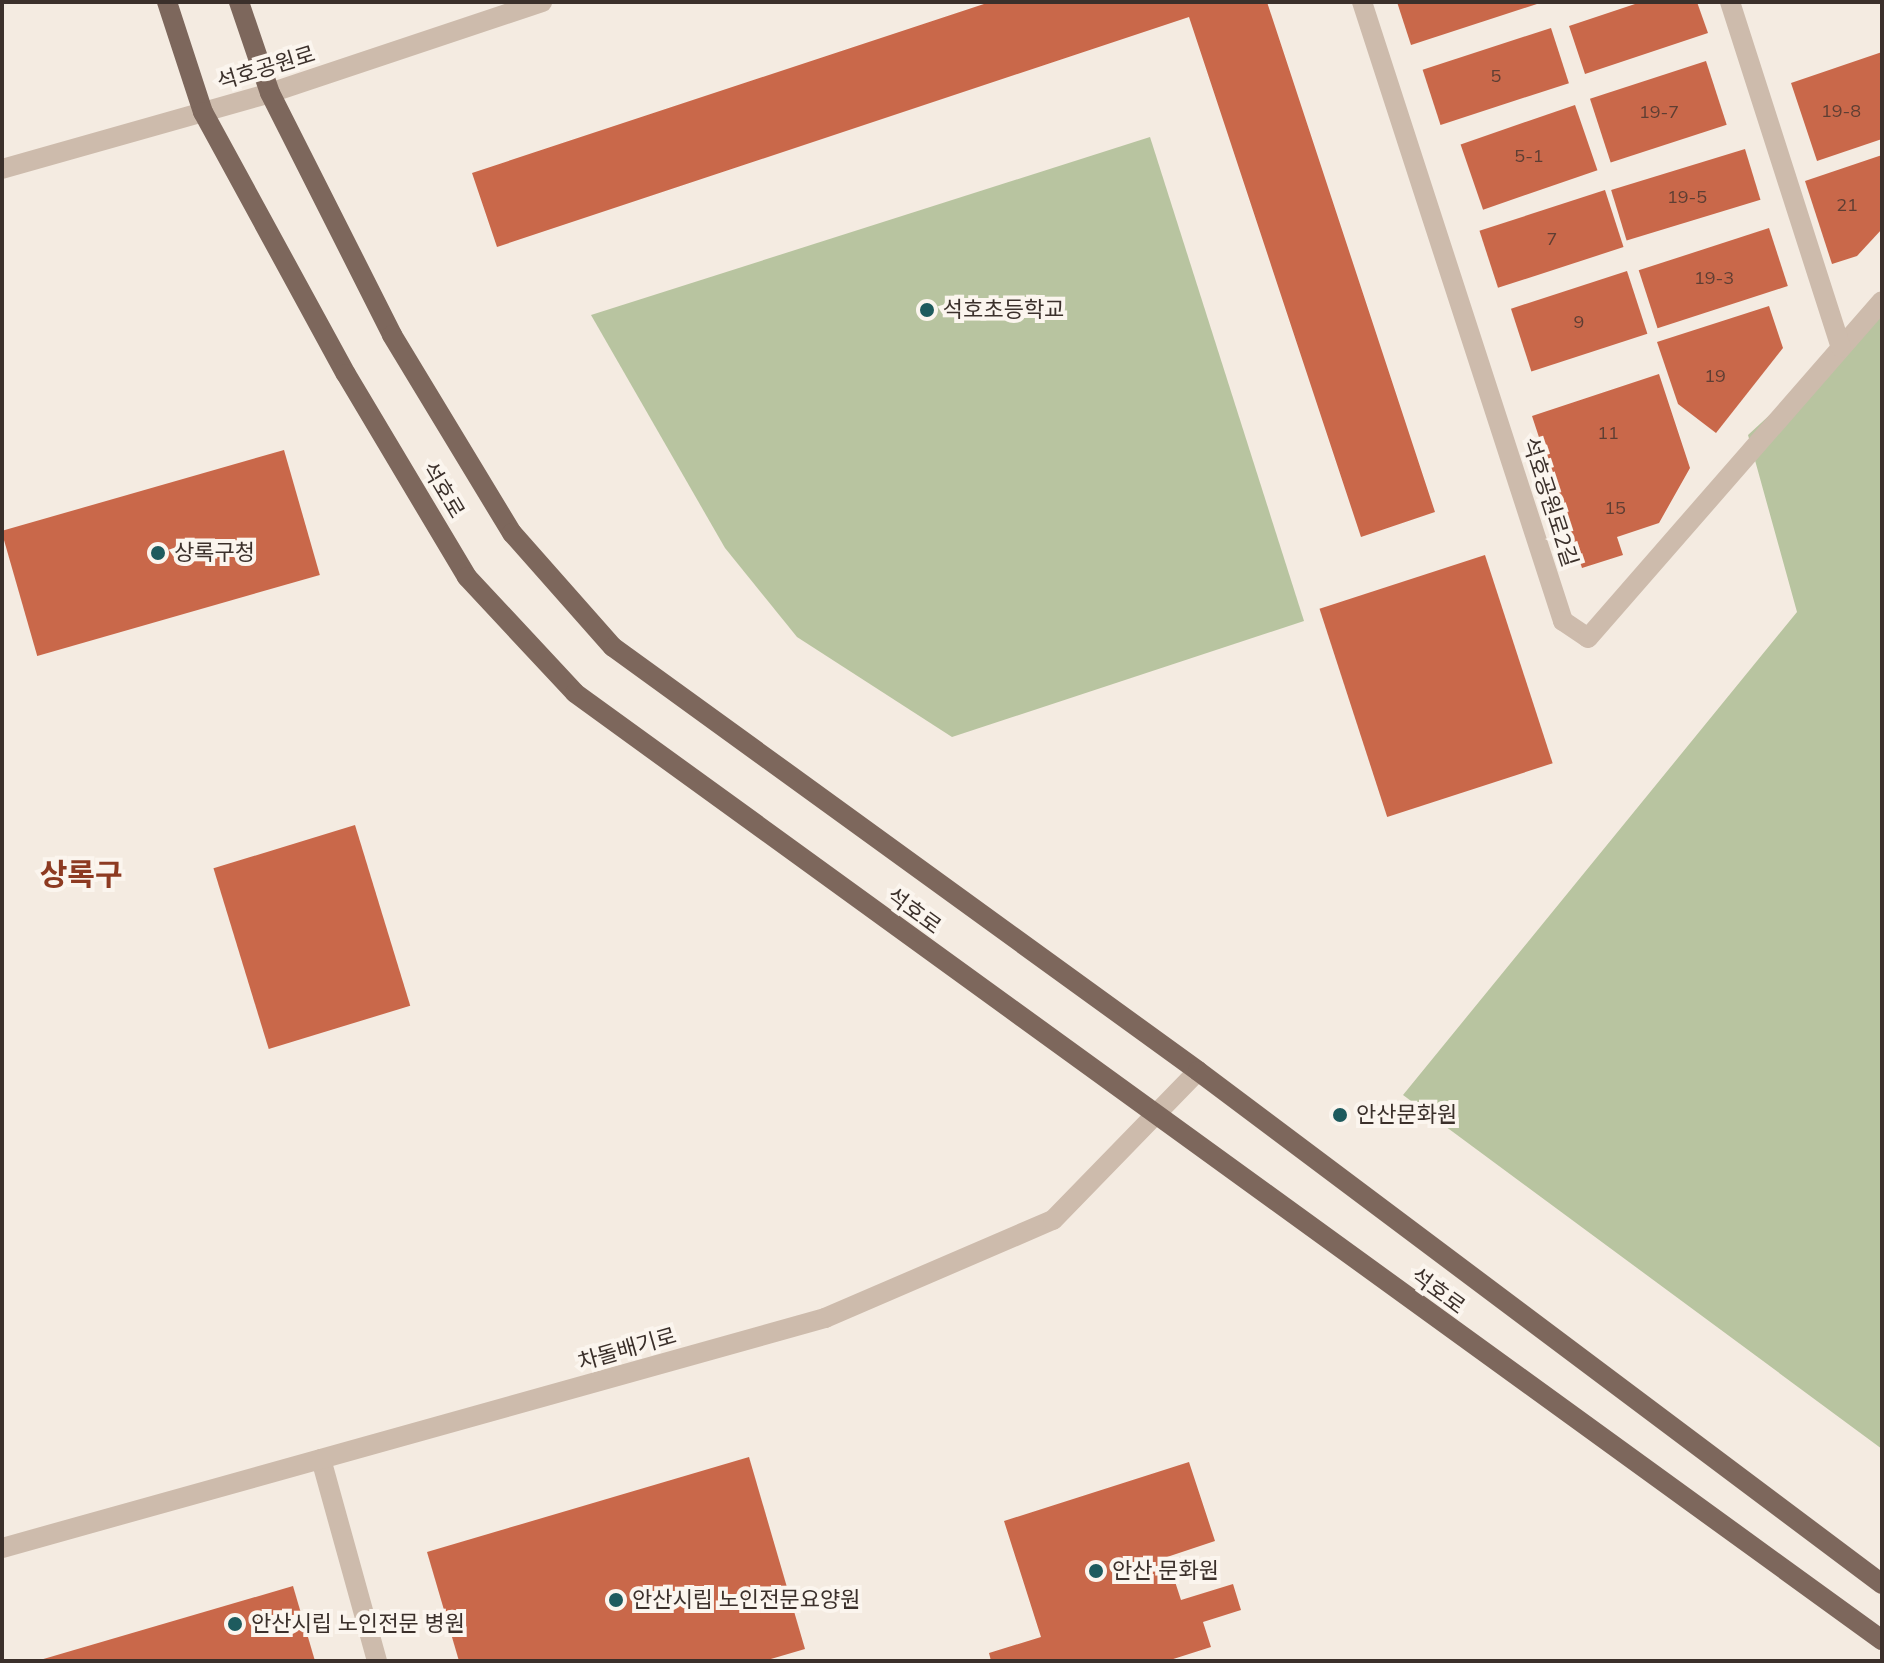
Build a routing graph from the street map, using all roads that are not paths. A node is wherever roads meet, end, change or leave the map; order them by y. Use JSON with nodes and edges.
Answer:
{"nodes":[{"id":1,"x":167,"y":2,"type":"edge"},
{"id":2,"x":239,"y":2,"type":"edge"},
{"id":3,"x":542,"y":2,"type":"edge"},
{"id":4,"x":1362,"y":2,"type":"edge"},
{"id":5,"x":1730,"y":2,"type":"edge"},
{"id":6,"x":270,"y":93,"type":"junction"},
{"id":7,"x":203,"y":112,"type":"junction"},
{"id":8,"x":2,"y":169,"type":"edge"},
{"id":9,"x":1882,"y":301,"type":"edge"},
{"id":10,"x":1841,"y":348,"type":"junction"},
{"id":11,"x":1198,"y":1071,"type":"junction"},
{"id":12,"x":1153,"y":1116,"type":"junction"},
{"id":13,"x":321,"y":1459,"type":"junction"},
{"id":14,"x":2,"y":1548,"type":"edge"},
{"id":15,"x":1882,"y":1584,"type":"edge"},
{"id":16,"x":1882,"y":1640,"type":"edge"},
{"id":17,"x":377,"y":1661,"type":"edge"}],
"edges":[{"from":1,"to":7,"type":"main road","name":"석호로"},
{"from":2,"to":6,"type":"main road","name":"석호로"},
{"from":3,"to":6,"type":"street","name":"석호공원로"},
{"from":4,"to":10,"type":"street","name":"석호공원로2길"},
{"from":5,"to":10,"type":"street"},
{"from":6,"to":7,"type":"street","name":"석호공원로"},
{"from":6,"to":11,"type":"main road","name":"석호로"},
{"from":7,"to":8,"type":"street","name":"석호공원로"},
{"from":7,"to":12,"type":"main road","name":"석호로"},
{"from":9,"to":10,"type":"street","name":"석호공원로2길"},
{"from":11,"to":12,"type":"street","name":"차돌배기로"},
{"from":11,"to":15,"type":"main road","name":"석호로"},
{"from":12,"to":13,"type":"street","name":"차돌배기로"},
{"from":12,"to":16,"type":"main road","name":"석호로"},
{"from":13,"to":14,"type":"street","name":"차돌배기로"},
{"from":13,"to":17,"type":"street"}]}
